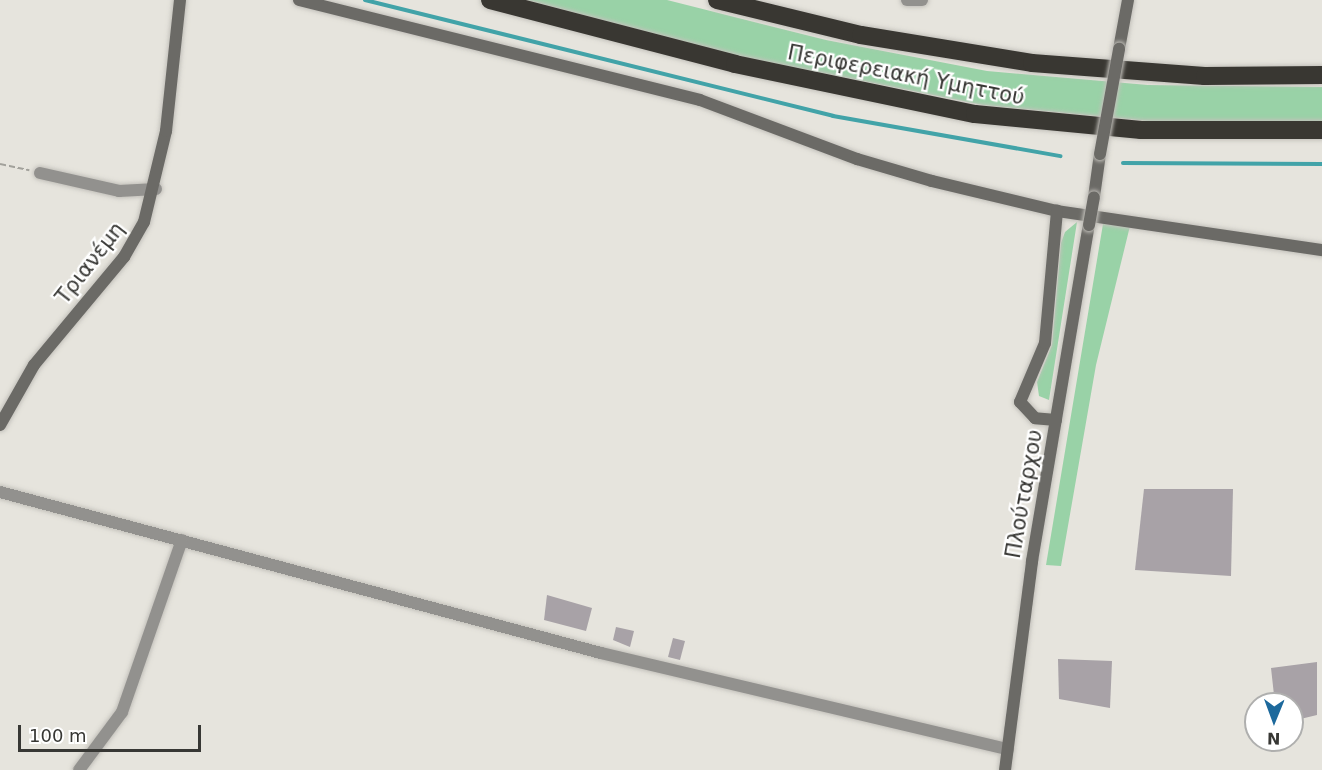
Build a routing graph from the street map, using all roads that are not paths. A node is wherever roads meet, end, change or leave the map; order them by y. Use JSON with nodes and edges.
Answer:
{"nodes":[{"id":1,"x":180,"y":0,"type":"edge"},
{"id":2,"x":299,"y":0,"type":"edge"},
{"id":3,"x":490,"y":0,"type":"edge"},
{"id":4,"x":717,"y":0,"type":"edge"},
{"id":5,"x":907,"y":0,"type":"edge"},
{"id":6,"x":922,"y":0,"type":"edge"},
{"id":7,"x":1128,"y":0,"type":"edge"},
{"id":8,"x":1322,"y":75,"type":"edge"},
{"id":9,"x":1322,"y":130,"type":"edge"},
{"id":10,"x":40,"y":173,"type":"road end"},
{"id":11,"x":156,"y":189,"type":"junction"},
{"id":12,"x":1057,"y":211,"type":"junction"},
{"id":13,"x":1322,"y":250,"type":"edge"},
{"id":14,"x":1056,"y":420,"type":"junction"},
{"id":15,"x":0,"y":425,"type":"edge"},
{"id":16,"x":0,"y":492,"type":"edge"},
{"id":17,"x":182,"y":540,"type":"junction"},
{"id":18,"x":1008,"y":749,"type":"junction"},
{"id":19,"x":79,"y":770,"type":"edge"},
{"id":20,"x":1005,"y":770,"type":"edge"}],
"edges":[{"from":1,"to":11,"type":"street","name":"Τριανέμη"},
{"from":2,"to":12,"type":"street"},
{"from":3,"to":9,"type":"highway","name":"Περιφερειακή Υμηττού"},
{"from":4,"to":8,"type":"highway","name":"Περιφερειακή Υμηττού"},
{"from":5,"to":6,"type":"street"},
{"from":7,"to":14,"type":"street","name":"Πλούταρχου","bridge":true},
{"from":10,"to":11,"type":"street"},
{"from":11,"to":15,"type":"street","name":"Τριανέμη"},
{"from":12,"to":13,"type":"street"},
{"from":12,"to":14,"type":"street"},
{"from":14,"to":18,"type":"street","name":"Πλούταρχου"},
{"from":16,"to":17,"type":"street"},
{"from":17,"to":18,"type":"street"},
{"from":17,"to":19,"type":"street"},
{"from":18,"to":20,"type":"street","name":"Πλούταρχου"}]}
